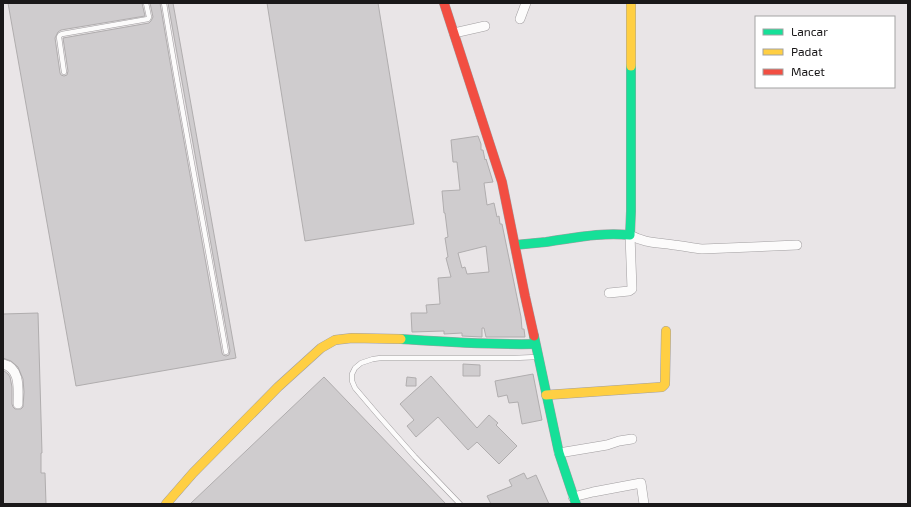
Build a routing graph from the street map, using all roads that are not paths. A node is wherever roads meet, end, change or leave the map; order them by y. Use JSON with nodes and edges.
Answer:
{"nodes":[{"id":1,"x":146,"y":3,"type":"edge"},
{"id":2,"x":164,"y":3,"type":"edge"},
{"id":3,"x":444,"y":3,"type":"edge"},
{"id":4,"x":526,"y":3,"type":"edge"},
{"id":5,"x":631,"y":3,"type":"edge"},
{"id":6,"x":520,"y":19,"type":"dead end"},
{"id":7,"x":485,"y":26,"type":"dead end"},
{"id":8,"x":454,"y":33,"type":"junction"},
{"id":9,"x":64,"y":72,"type":"dead end"},
{"id":10,"x":630,"y":234,"type":"junction"},
{"id":11,"x":515,"y":245,"type":"junction"},
{"id":12,"x":797,"y":245,"type":"dead end"},
{"id":13,"x":609,"y":293,"type":"dead end"},
{"id":14,"x":666,"y":331,"type":"dead end"},
{"id":15,"x":535,"y":344,"type":"junction"},
{"id":16,"x":226,"y":352,"type":"dead end"},
{"id":17,"x":539,"y":357,"type":"junction"},
{"id":18,"x":3,"y":364,"type":"edge"},
{"id":19,"x":546,"y":395,"type":"junction"},
{"id":20,"x":18,"y":404,"type":"dead end"},
{"id":21,"x":632,"y":439,"type":"dead end"},
{"id":22,"x":559,"y":453,"type":"junction"},
{"id":23,"x":575,"y":501,"type":"edge"},
{"id":24,"x":166,"y":504,"type":"edge"},
{"id":25,"x":460,"y":504,"type":"edge"},
{"id":26,"x":644,"y":504,"type":"edge"}],
"edges":[{"from":1,"to":9,"type":"lane"},
{"from":2,"to":16,"type":"lane"},
{"from":3,"to":8,"type":"street"},
{"from":4,"to":6,"type":"street"},
{"from":5,"to":10,"type":"street"},
{"from":7,"to":8,"type":"street"},
{"from":8,"to":11,"type":"street"},
{"from":10,"to":11,"type":"street"},
{"from":10,"to":12,"type":"street"},
{"from":10,"to":13,"type":"street"},
{"from":11,"to":15,"type":"street"},
{"from":14,"to":19,"type":"street"},
{"from":15,"to":17,"type":"street"},
{"from":15,"to":24,"type":"street"},
{"from":17,"to":19,"type":"street"},
{"from":17,"to":25,"type":"lane"},
{"from":18,"to":20,"type":"street"},
{"from":19,"to":22,"type":"street"},
{"from":21,"to":22,"type":"street"},
{"from":22,"to":23,"type":"street"},
{"from":23,"to":26,"type":"street"}]}
